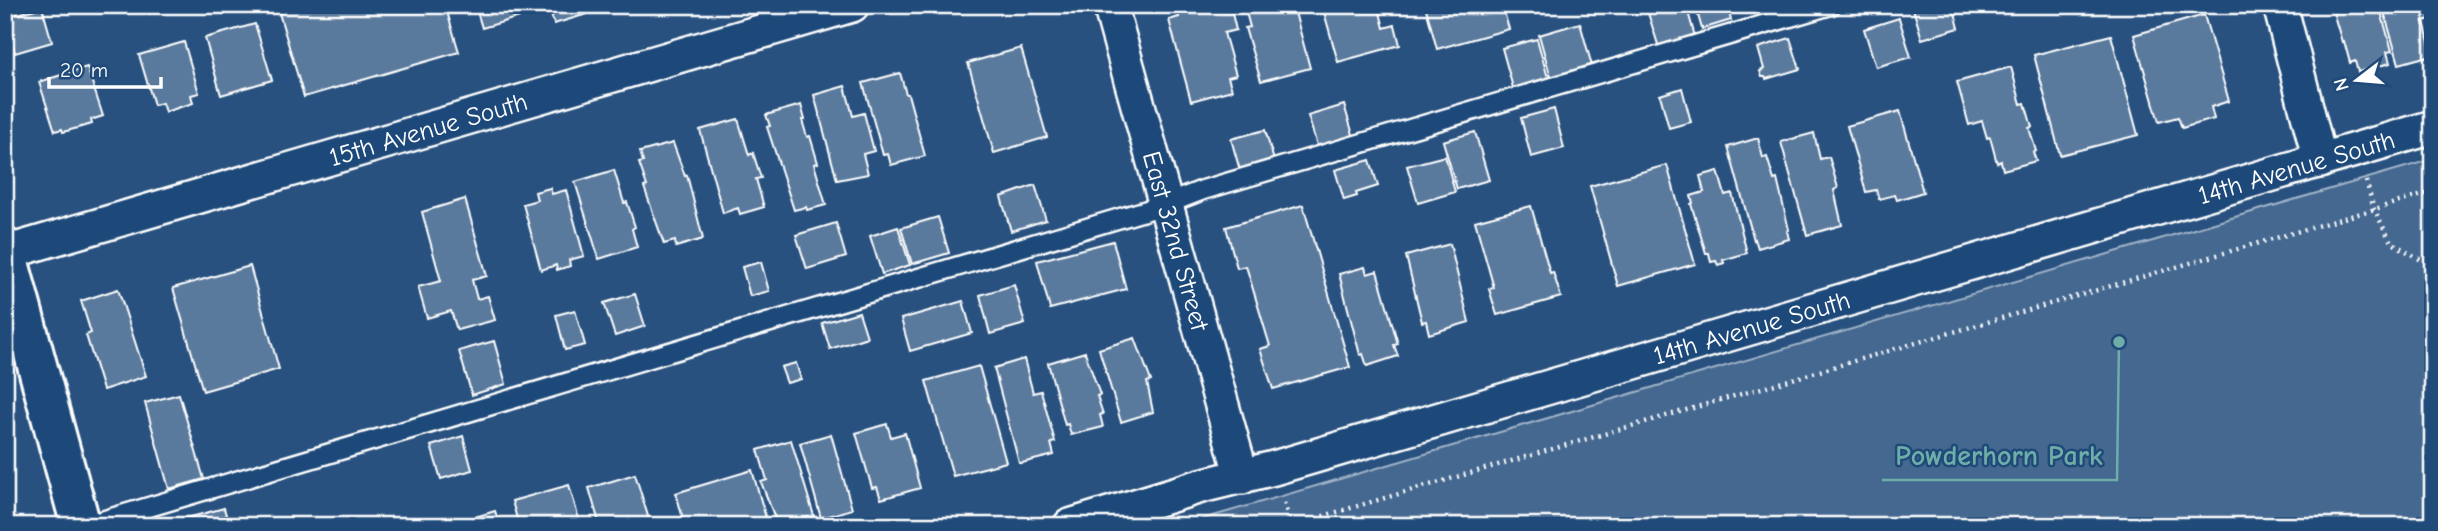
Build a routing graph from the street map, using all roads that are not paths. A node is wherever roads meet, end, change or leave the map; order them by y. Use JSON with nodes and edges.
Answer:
{"nodes":[{"id":1,"x":852,"y":5,"type":"edge"},
{"id":2,"x":1110,"y":5,"type":"edge"},
{"id":3,"x":1831,"y":5,"type":"edge"},
{"id":4,"x":2280,"y":5,"type":"edge"},
{"id":5,"x":2433,"y":127,"type":"edge"},
{"id":6,"x":2320,"y":161,"type":"junction"},
{"id":7,"x":1164,"y":205,"type":"junction"},
{"id":8,"x":6,"y":251,"type":"edge"},
{"id":9,"x":1242,"y":477,"type":"junction"},
{"id":10,"x":83,"y":526,"type":"edge"},
{"id":11,"x":1070,"y":526,"type":"edge"}],
"edges":[{"from":1,"to":8,"type":"street","name":"15th Avenue South"},
{"from":2,"to":7,"type":"street","name":"East 32nd Street"},
{"from":3,"to":7,"type":"lane"},
{"from":4,"to":6,"type":"street"},
{"from":5,"to":6,"type":"street","name":"14th Avenue South"},
{"from":6,"to":9,"type":"street","name":"14th Avenue South"},
{"from":7,"to":9,"type":"street","name":"East 32nd Street"},
{"from":7,"to":10,"type":"lane"},
{"from":8,"to":10,"type":"street"},
{"from":9,"to":11,"type":"street","name":"14th Avenue South"}]}
